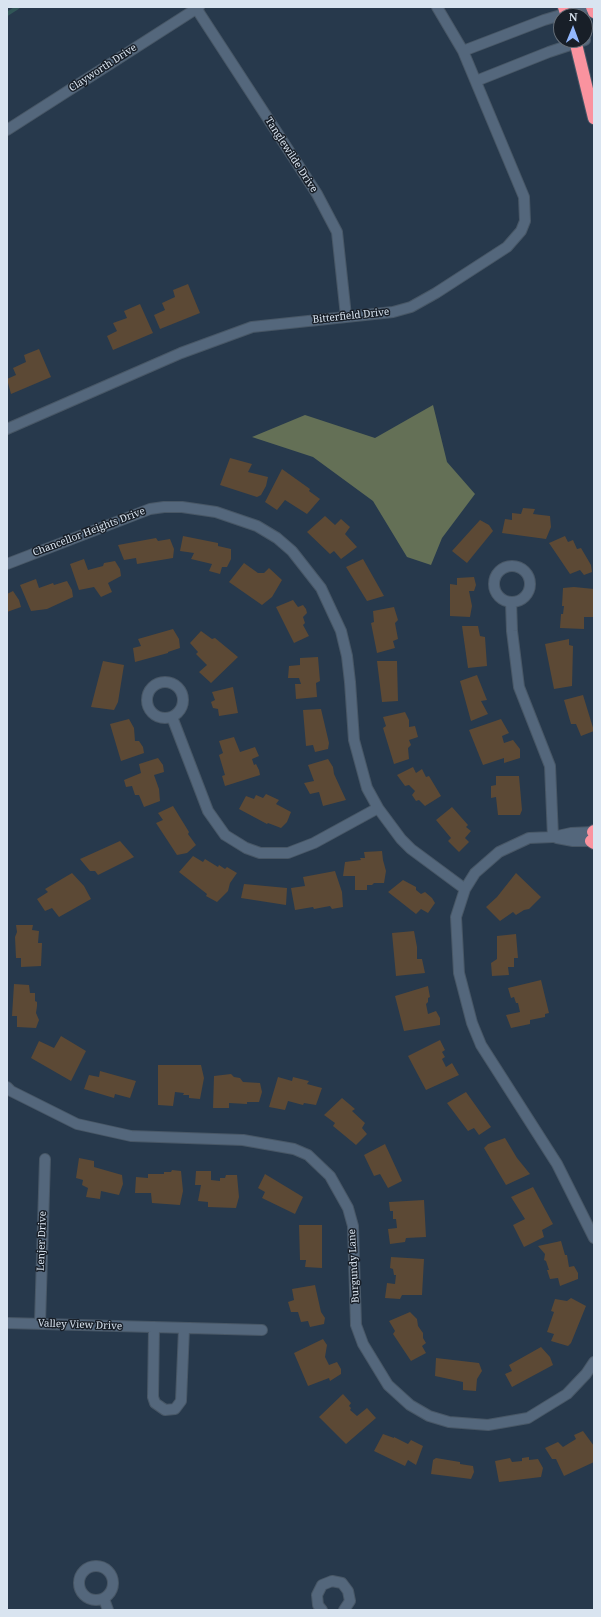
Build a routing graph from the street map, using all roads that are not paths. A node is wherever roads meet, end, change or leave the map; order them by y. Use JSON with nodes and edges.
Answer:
{"nodes":[{"id":1,"x":437,"y":7,"type":"edge"},
{"id":2,"x":592,"y":7,"type":"edge"},
{"id":3,"x":197,"y":8,"type":"edge"},
{"id":4,"x":594,"y":12,"type":"edge"},
{"id":5,"x":553,"y":17,"type":"edge"},
{"id":6,"x":562,"y":48,"type":"edge"},
{"id":7,"x":581,"y":48,"type":"edge"},
{"id":8,"x":463,"y":51,"type":"junction"},
{"id":9,"x":476,"y":81,"type":"junction"},
{"id":10,"x":594,"y":118,"type":"edge"},
{"id":11,"x":7,"y":130,"type":"edge"},
{"id":12,"x":346,"y":316,"type":"junction"},
{"id":13,"x":7,"y":429,"type":"edge"},
{"id":14,"x":7,"y":564,"type":"edge"},
{"id":15,"x":511,"y":602,"type":"dead end"},
{"id":16,"x":172,"y":717,"type":"dead end"},
{"id":17,"x":378,"y":808,"type":"junction"},
{"id":18,"x":553,"y":837,"type":"junction"},
{"id":19,"x":593,"y":837,"type":"edge"},
{"id":20,"x":465,"y":889,"type":"junction"},
{"id":21,"x":7,"y":1087,"type":"edge"},
{"id":22,"x":45,"y":1159,"type":"dead end"},
{"id":23,"x":594,"y":1238,"type":"edge"},
{"id":24,"x":7,"y":1323,"type":"edge"},
{"id":25,"x":40,"y":1323,"type":"junction"},
{"id":26,"x":154,"y":1328,"type":"junction"},
{"id":27,"x":184,"y":1329,"type":"junction"},
{"id":28,"x":262,"y":1330,"type":"dead end"},
{"id":29,"x":594,"y":1362,"type":"edge"},
{"id":30,"x":104,"y":1599,"type":"dead end"},
{"id":31,"x":108,"y":1610,"type":"edge"},
{"id":32,"x":322,"y":1610,"type":"edge"},
{"id":33,"x":344,"y":1610,"type":"edge"}],
"edges":[{"from":1,"to":8,"type":"street"},
{"from":2,"to":4,"type":"highway"},
{"from":3,"to":11,"type":"street","name":"Clayworth Drive"},
{"from":3,"to":12,"type":"street","name":"Tanglewilde Drive"},
{"from":5,"to":8,"type":"street"},
{"from":6,"to":9,"type":"street"},
{"from":7,"to":10,"type":"highway"},
{"from":8,"to":9,"type":"street","name":"Bitterfield Drive"},
{"from":9,"to":12,"type":"street","name":"Bitterfield Drive"},
{"from":12,"to":13,"type":"street","name":"Bitterfield Drive"},
{"from":14,"to":17,"type":"street","name":"Chancellor Heights Drive"},
{"from":15,"to":18,"type":"street"},
{"from":16,"to":17,"type":"street"},
{"from":17,"to":20,"type":"street","name":"Chancellor Heights Drive"},
{"from":18,"to":19,"type":"street"},
{"from":18,"to":20,"type":"street"},
{"from":20,"to":23,"type":"street"},
{"from":21,"to":29,"type":"street","name":"Burgundy Lane"},
{"from":22,"to":25,"type":"street","name":"Lenjer Drive"},
{"from":24,"to":25,"type":"street","name":"Valley View Drive"},
{"from":25,"to":26,"type":"street","name":"Valley View Drive"},
{"from":26,"to":27,"type":"street","name":"Valley View Drive"},
{"from":26,"to":27,"type":"street"},
{"from":27,"to":28,"type":"street","name":"Valley View Drive"},
{"from":30,"to":31,"type":"street"},
{"from":32,"to":33,"type":"street"}]}
